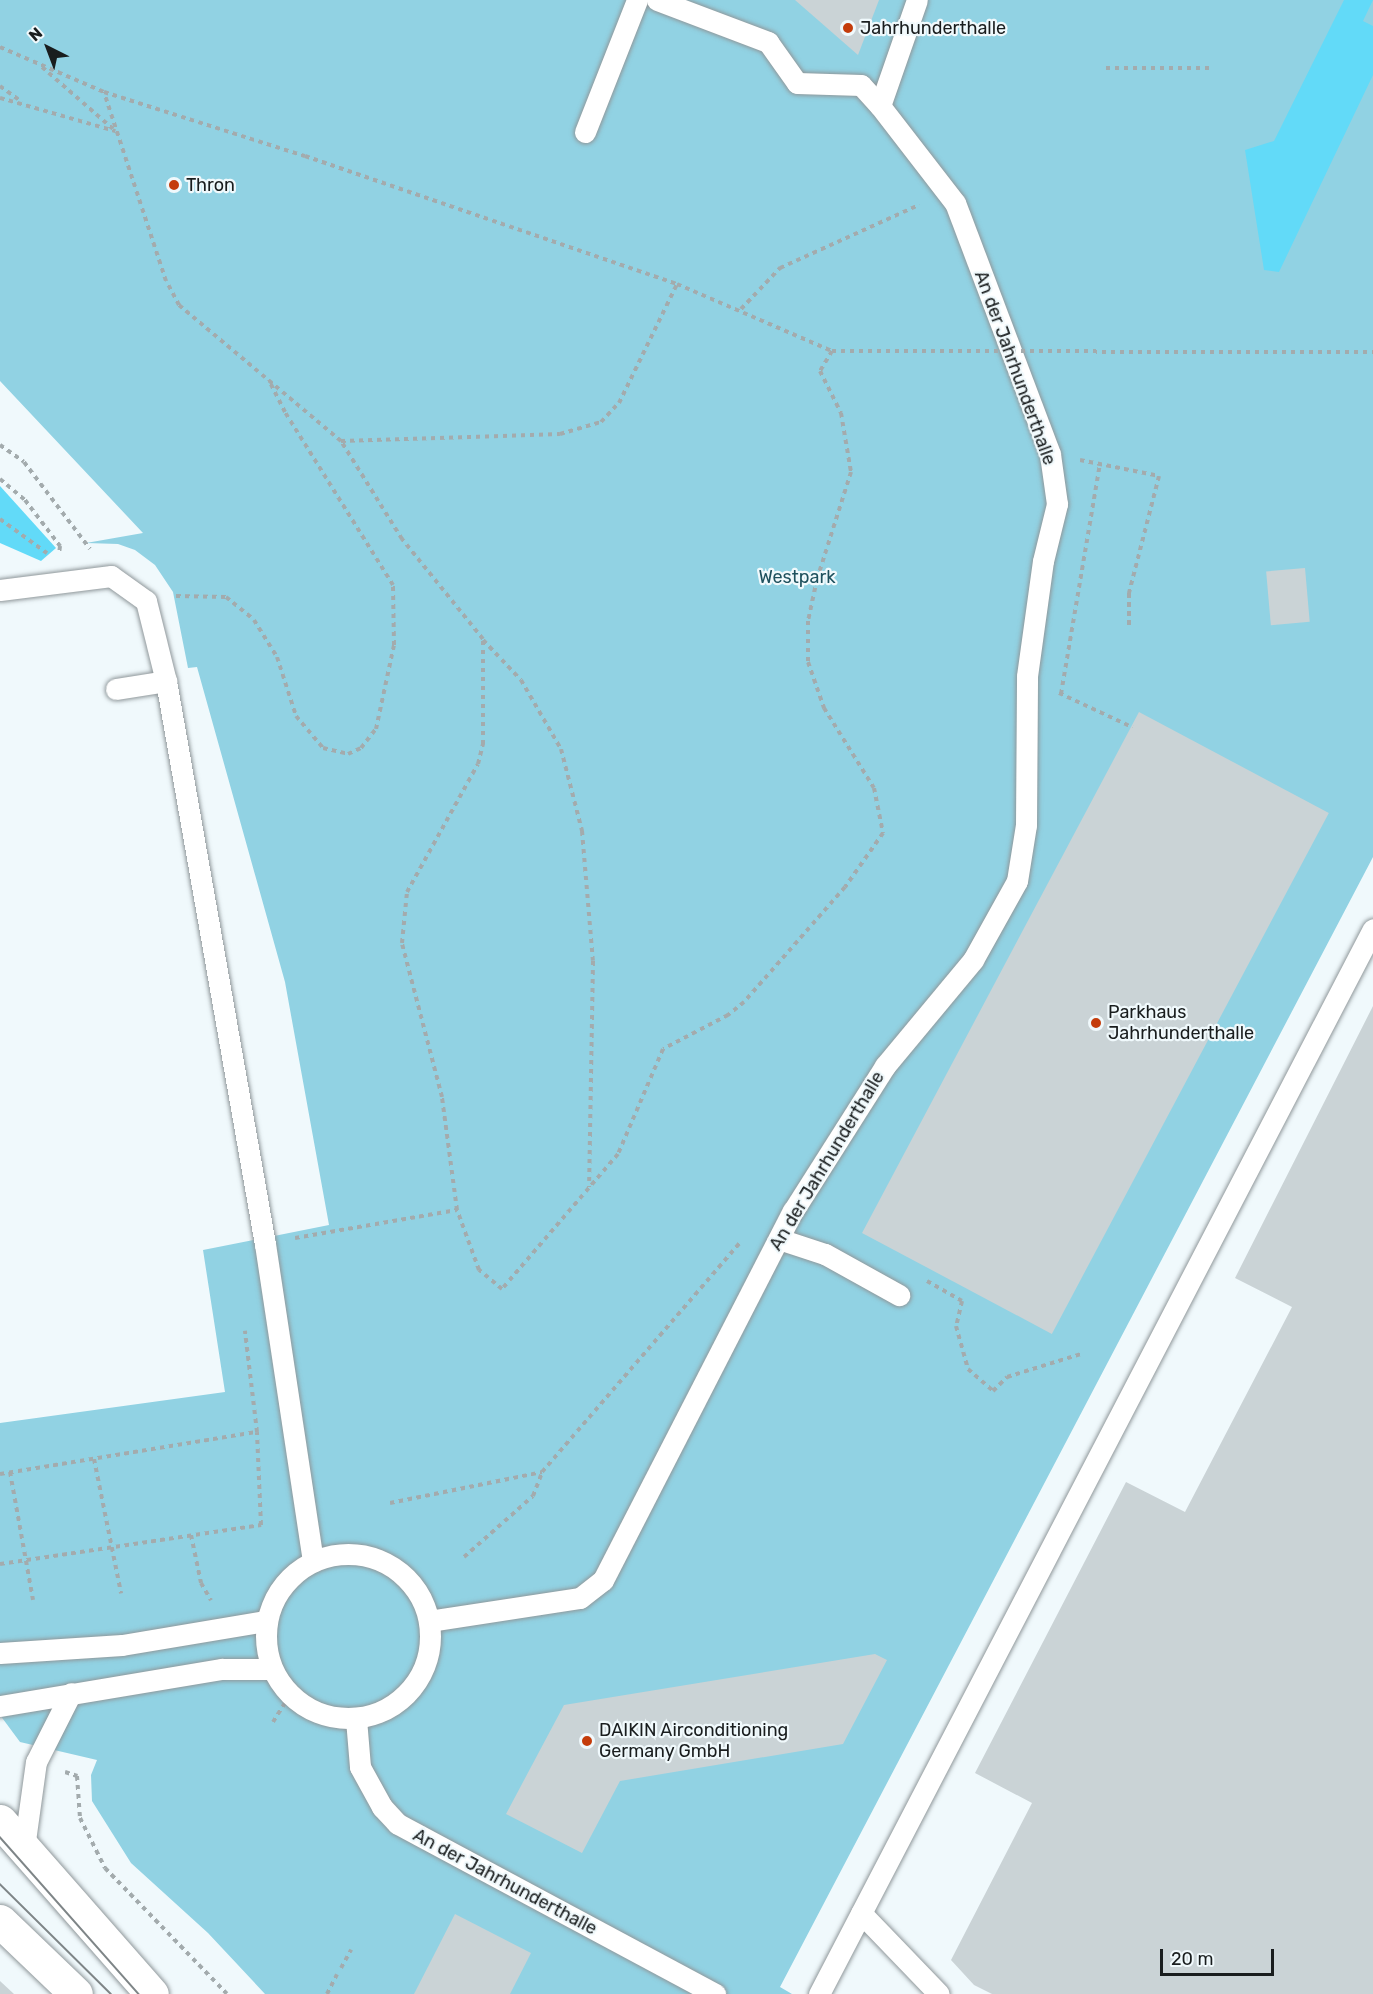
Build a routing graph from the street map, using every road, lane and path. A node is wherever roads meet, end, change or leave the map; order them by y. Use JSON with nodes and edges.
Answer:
{"nodes":[{"id":1,"x":637,"y":0,"type":"edge"},
{"id":2,"x":657,"y":0,"type":"edge"},
{"id":3,"x":917,"y":0,"type":"edge"},
{"id":4,"x":0,"y":47,"type":"edge"},
{"id":5,"x":39,"y":64,"type":"junction"},
{"id":6,"x":1106,"y":68,"type":"dead end"},
{"id":7,"x":1211,"y":68,"type":"dead end"},
{"id":8,"x":0,"y":86,"type":"edge"},
{"id":9,"x":104,"y":92,"type":"junction"},
{"id":10,"x":0,"y":98,"type":"edge"},
{"id":11,"x":25,"y":105,"type":"junction"},
{"id":12,"x":879,"y":106,"type":"junction"},
{"id":13,"x":116,"y":131,"type":"junction"},
{"id":14,"x":585,"y":132,"type":"dead end"},
{"id":15,"x":949,"y":191,"type":"junction"},
{"id":16,"x":677,"y":284,"type":"junction"},
{"id":17,"x":741,"y":309,"type":"junction"},
{"id":18,"x":832,"y":351,"type":"junction"},
{"id":19,"x":1373,"y":352,"type":"edge"},
{"id":20,"x":268,"y":378,"type":"junction"},
{"id":21,"x":341,"y":441,"type":"junction"},
{"id":22,"x":0,"y":445,"type":"edge"},
{"id":23,"x":1050,"y":454,"type":"junction"},
{"id":24,"x":1100,"y":464,"type":"junction"},
{"id":25,"x":0,"y":479,"type":"edge"},
{"id":26,"x":0,"y":519,"type":"edge"},
{"id":27,"x":111,"y":576,"type":"junction"},
{"id":28,"x":57,"y":582,"type":"junction"},
{"id":29,"x":0,"y":590,"type":"edge"},
{"id":30,"x":146,"y":601,"type":"junction"},
{"id":31,"x":1129,"y":628,"type":"dead end"},
{"id":32,"x":483,"y":639,"type":"junction"},
{"id":33,"x":1027,"y":676,"type":"junction"},
{"id":34,"x":166,"y":681,"type":"junction"},
{"id":35,"x":116,"y":689,"type":"dead end"},
{"id":36,"x":1061,"y":694,"type":"junction"},
{"id":37,"x":1132,"y":728,"type":"dead end"},
{"id":38,"x":1373,"y":929,"type":"edge"},
{"id":39,"x":589,"y":1187,"type":"junction"},
{"id":40,"x":457,"y":1210,"type":"junction"},
{"id":41,"x":315,"y":1235,"type":"dead end"},
{"id":42,"x":778,"y":1239,"type":"junction"},
{"id":43,"x":899,"y":1295,"type":"dead end"},
{"id":44,"x":244,"y":1328,"type":"dead end"},
{"id":45,"x":257,"y":1432,"type":"junction"},
{"id":46,"x":94,"y":1459,"type":"junction"},
{"id":47,"x":10,"y":1472,"type":"junction"},
{"id":48,"x":542,"y":1472,"type":"dead end"},
{"id":49,"x":0,"y":1474,"type":"edge"},
{"id":50,"x":191,"y":1535,"type":"junction"},
{"id":51,"x":111,"y":1547,"type":"junction"},
{"id":52,"x":464,"y":1557,"type":"dead end"},
{"id":53,"x":27,"y":1560,"type":"junction"},
{"id":54,"x":313,"y":1561,"type":"junction"},
{"id":55,"x":0,"y":1564,"type":"edge"},
{"id":56,"x":122,"y":1593,"type":"dead end"},
{"id":57,"x":33,"y":1600,"type":"dead end"},
{"id":58,"x":216,"y":1608,"type":"dead end"},
{"id":59,"x":266,"y":1621,"type":"junction"},
{"id":60,"x":429,"y":1621,"type":"junction"},
{"id":61,"x":0,"y":1653,"type":"edge"},
{"id":62,"x":271,"y":1669,"type":"junction"},
{"id":63,"x":71,"y":1693,"type":"junction"},
{"id":64,"x":290,"y":1695,"type":"junction"},
{"id":65,"x":0,"y":1706,"type":"edge"},
{"id":66,"x":356,"y":1719,"type":"junction"},
{"id":67,"x":273,"y":1722,"type":"dead end"},
{"id":68,"x":77,"y":1776,"type":"dead end"},
{"id":69,"x":0,"y":1821,"type":"edge"},
{"id":70,"x":24,"y":1848,"type":"junction"},
{"id":71,"x":861,"y":1913,"type":"junction"},
{"id":72,"x":0,"y":1921,"type":"edge"},
{"id":73,"x":351,"y":1950,"type":"dead end"},
{"id":74,"x":341,"y":1968,"type":"dead end"},
{"id":75,"x":338,"y":1974,"type":"dead end"},
{"id":76,"x":76,"y":1994,"type":"edge"},
{"id":77,"x":152,"y":1994,"type":"edge"},
{"id":78,"x":227,"y":1994,"type":"edge"},
{"id":79,"x":327,"y":1994,"type":"edge"},
{"id":80,"x":715,"y":1994,"type":"edge"},
{"id":81,"x":819,"y":1994,"type":"edge"},
{"id":82,"x":939,"y":1994,"type":"edge"}],
"edges":[{"from":1,"to":14,"type":"lane"},
{"from":2,"to":12,"type":"lane","name":"An der Jahrhunderthalle"},
{"from":3,"to":12,"type":"lane"},
{"from":4,"to":5,"type":"path"},
{"from":5,"to":9,"type":"path"},
{"from":5,"to":13,"type":"path"},
{"from":6,"to":7,"type":"path"},
{"from":8,"to":11,"type":"path"},
{"from":9,"to":13,"type":"path"},
{"from":9,"to":16,"type":"path"},
{"from":10,"to":11,"type":"path"},
{"from":11,"to":13,"type":"path"},
{"from":12,"to":15,"type":"lane","name":"An der Jahrhunderthalle"},
{"from":13,"to":20,"type":"path"},
{"from":15,"to":17,"type":"path"},
{"from":15,"to":23,"type":"lane","name":"An der Jahrhunderthalle"},
{"from":16,"to":17,"type":"path"},
{"from":16,"to":21,"type":"path"},
{"from":17,"to":18,"type":"path"},
{"from":18,"to":19,"type":"path","bridge":true},
{"from":18,"to":39,"type":"path"},
{"from":20,"to":21,"type":"path"},
{"from":20,"to":30,"type":"path"},
{"from":21,"to":32,"type":"path"},
{"from":22,"to":27,"type":"path"},
{"from":23,"to":24,"type":"path"},
{"from":23,"to":33,"type":"lane","name":"An der Jahrhunderthalle"},
{"from":24,"to":31,"type":"path"},
{"from":24,"to":36,"type":"path"},
{"from":25,"to":28,"type":"path"},
{"from":26,"to":28,"type":"path"},
{"from":27,"to":28,"type":"lane"},
{"from":27,"to":30,"type":"lane"},
{"from":28,"to":29,"type":"lane"},
{"from":30,"to":34,"type":"lane"},
{"from":32,"to":39,"type":"path"},
{"from":32,"to":40,"type":"path"},
{"from":33,"to":36,"type":"path"},
{"from":33,"to":42,"type":"lane","name":"An der Jahrhunderthalle"},
{"from":34,"to":35,"type":"lane"},
{"from":34,"to":54,"type":"lane"},
{"from":36,"to":37,"type":"path"},
{"from":38,"to":71,"type":"lane"},
{"from":39,"to":40,"type":"path"},
{"from":40,"to":41,"type":"path"},
{"from":42,"to":43,"type":"lane"},
{"from":42,"to":60,"type":"lane","name":"An der Jahrhunderthalle"},
{"from":44,"to":45,"type":"path"},
{"from":45,"to":46,"type":"path"},
{"from":45,"to":50,"type":"path"},
{"from":46,"to":47,"type":"path"},
{"from":46,"to":51,"type":"path"},
{"from":47,"to":49,"type":"path"},
{"from":47,"to":53,"type":"path"},
{"from":48,"to":52,"type":"path"},
{"from":50,"to":51,"type":"path"},
{"from":50,"to":58,"type":"path"},
{"from":51,"to":53,"type":"path"},
{"from":51,"to":56,"type":"path"},
{"from":53,"to":55,"type":"path"},
{"from":53,"to":57,"type":"path"},
{"from":54,"to":59,"type":"lane"},
{"from":54,"to":60,"type":"lane"},
{"from":59,"to":61,"type":"lane"},
{"from":59,"to":62,"type":"lane"},
{"from":60,"to":66,"type":"lane"},
{"from":62,"to":63,"type":"lane"},
{"from":62,"to":64,"type":"lane"},
{"from":63,"to":65,"type":"lane"},
{"from":63,"to":70,"type":"lane"},
{"from":64,"to":66,"type":"lane"},
{"from":64,"to":67,"type":"path"},
{"from":66,"to":80,"type":"lane","name":"An der Jahrhunderthalle"},
{"from":68,"to":78,"type":"path"},
{"from":69,"to":70,"type":"main road"},
{"from":70,"to":77,"type":"main road"},
{"from":71,"to":81,"type":"lane"},
{"from":71,"to":82,"type":"lane"},
{"from":72,"to":76,"type":"main road"},
{"from":73,"to":74,"type":"path"},
{"from":75,"to":79,"type":"path"}]}
